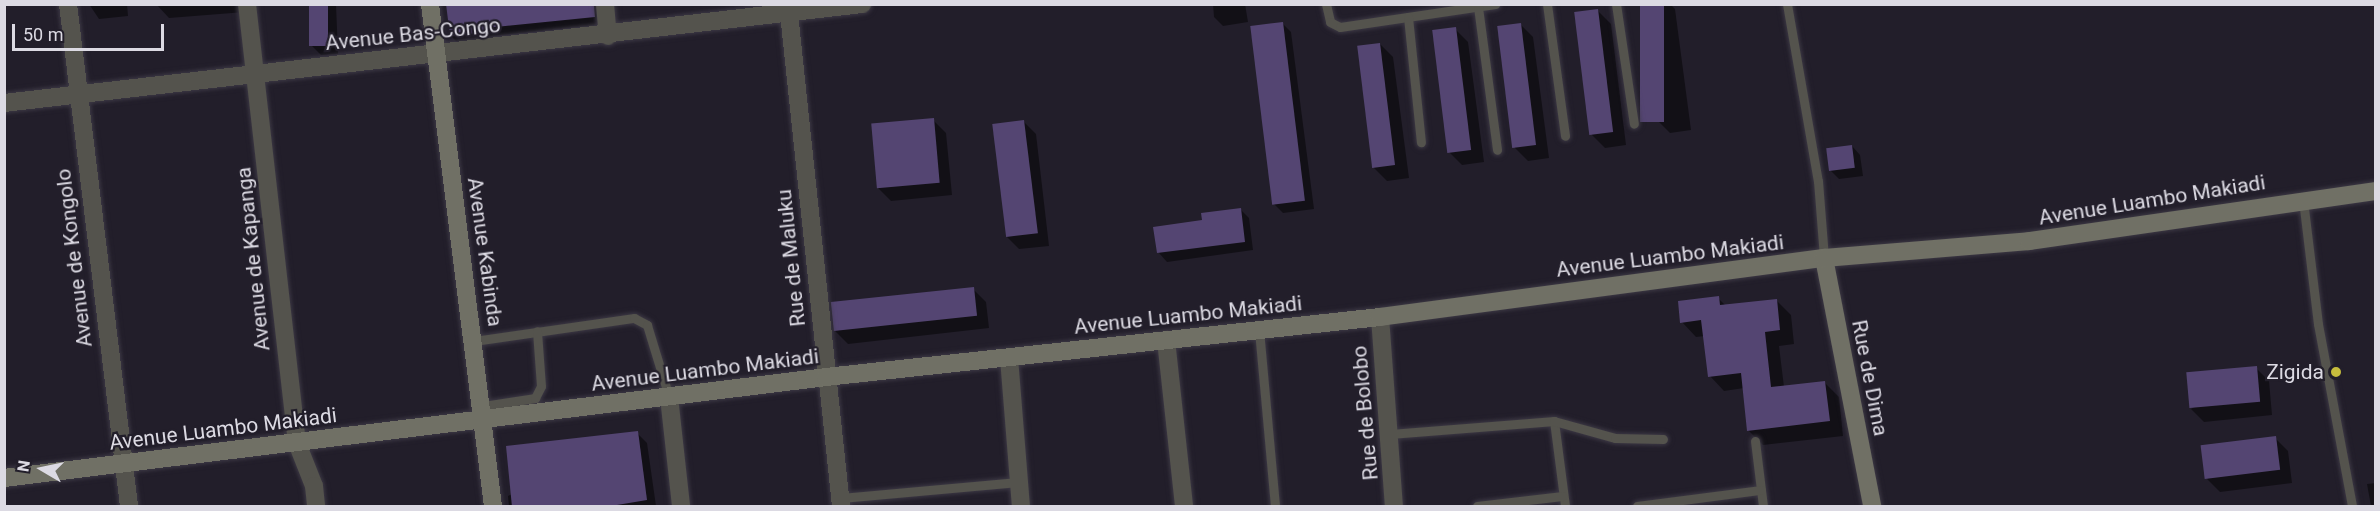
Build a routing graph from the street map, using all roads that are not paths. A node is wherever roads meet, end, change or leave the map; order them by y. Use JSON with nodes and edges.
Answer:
{"nodes":[{"id":1,"x":68,"y":4,"type":"edge"},
{"id":2,"x":247,"y":4,"type":"edge"},
{"id":3,"x":430,"y":4,"type":"edge"},
{"id":4,"x":605,"y":4,"type":"edge"},
{"id":5,"x":862,"y":4,"type":"edge"},
{"id":6,"x":1326,"y":4,"type":"edge"},
{"id":7,"x":1495,"y":4,"type":"edge"},
{"id":8,"x":1546,"y":4,"type":"edge"},
{"id":9,"x":1616,"y":4,"type":"edge"},
{"id":10,"x":1787,"y":4,"type":"edge"},
{"id":11,"x":1478,"y":7,"type":"junction"},
{"id":12,"x":788,"y":9,"type":"edge"},
{"id":13,"x":1408,"y":17,"type":"junction"},
{"id":14,"x":608,"y":36,"type":"junction"},
{"id":15,"x":435,"y":54,"type":"junction"},
{"id":16,"x":255,"y":72,"type":"junction"},
{"id":17,"x":78,"y":95,"type":"junction"},
{"id":18,"x":4,"y":103,"type":"edge"},
{"id":19,"x":1634,"y":124,"type":"dead end"},
{"id":20,"x":1566,"y":136,"type":"dead end"},
{"id":21,"x":1421,"y":142,"type":"dead end"},
{"id":22,"x":1497,"y":150,"type":"dead end"},
{"id":23,"x":2376,"y":191,"type":"edge"},
{"id":24,"x":2303,"y":200,"type":"junction"},
{"id":25,"x":1824,"y":258,"type":"junction"},
{"id":26,"x":1380,"y":316,"type":"junction"},
{"id":27,"x":1259,"y":330,"type":"junction"},
{"id":28,"x":537,"y":331,"type":"junction"},
{"id":29,"x":1166,"y":340,"type":"junction"},
{"id":30,"x":474,"y":341,"type":"junction"},
{"id":31,"x":1009,"y":358,"type":"junction"},
{"id":32,"x":826,"y":377,"type":"junction"},
{"id":33,"x":669,"y":397,"type":"junction"},
{"id":34,"x":483,"y":414,"type":"junction"},
{"id":35,"x":1554,"y":421,"type":"junction"},
{"id":36,"x":1390,"y":434,"type":"junction"},
{"id":37,"x":1664,"y":439,"type":"dead end"},
{"id":38,"x":1755,"y":441,"type":"dead end"},
{"id":39,"x":297,"y":443,"type":"junction"},
{"id":40,"x":121,"y":463,"type":"junction"},
{"id":41,"x":4,"y":478,"type":"edge"},
{"id":42,"x":1019,"y":482,"type":"junction"},
{"id":43,"x":1761,"y":490,"type":"junction"},
{"id":44,"x":1562,"y":496,"type":"junction"},
{"id":45,"x":841,"y":502,"type":"edge"},
{"id":46,"x":129,"y":507,"type":"edge"},
{"id":47,"x":316,"y":507,"type":"edge"},
{"id":48,"x":493,"y":507,"type":"edge"},
{"id":49,"x":681,"y":507,"type":"edge"},
{"id":50,"x":1021,"y":507,"type":"edge"},
{"id":51,"x":1184,"y":507,"type":"edge"},
{"id":52,"x":1275,"y":507,"type":"edge"},
{"id":53,"x":1394,"y":507,"type":"edge"},
{"id":54,"x":1477,"y":507,"type":"edge"},
{"id":55,"x":1565,"y":507,"type":"edge"},
{"id":56,"x":1637,"y":507,"type":"edge"},
{"id":57,"x":1763,"y":507,"type":"edge"},
{"id":58,"x":1872,"y":507,"type":"edge"},
{"id":59,"x":2352,"y":507,"type":"edge"}],
"edges":[{"from":1,"to":17,"type":"street","name":"Avenue de Kongolo"},
{"from":2,"to":16,"type":"street","name":"Avenue de Kapanga"},
{"from":3,"to":15,"type":"main road","name":"Avenue Kabinda"},
{"from":4,"to":14,"type":"street"},
{"from":5,"to":12,"type":"street","name":"Avenue Bas-Congo"},
{"from":6,"to":13,"type":"lane"},
{"from":7,"to":11,"type":"lane"},
{"from":8,"to":20,"type":"lane"},
{"from":9,"to":19,"type":"lane"},
{"from":10,"to":25,"type":"lane"},
{"from":11,"to":13,"type":"lane"},
{"from":11,"to":22,"type":"lane"},
{"from":12,"to":14,"type":"street","name":"Avenue Bas-Congo"},
{"from":12,"to":32,"type":"street","name":"Rue de Maluku"},
{"from":13,"to":21,"type":"lane"},
{"from":14,"to":15,"type":"street","name":"Avenue Bas-Congo"},
{"from":15,"to":16,"type":"street","name":"Avenue Bas-Congo"},
{"from":15,"to":30,"type":"main road","name":"Avenue Kabinda"},
{"from":16,"to":17,"type":"street","name":"Avenue Bas-Congo"},
{"from":16,"to":39,"type":"street","name":"Avenue de Kapanga"},
{"from":17,"to":18,"type":"street","name":"Avenue Bas-Congo"},
{"from":17,"to":40,"type":"street","name":"Avenue de Kongolo"},
{"from":23,"to":24,"type":"main road","name":"Avenue Luambo Makiadi"},
{"from":24,"to":25,"type":"main road","name":"Avenue Luambo Makiadi"},
{"from":24,"to":59,"type":"lane"},
{"from":25,"to":26,"type":"main road","name":"Avenue Luambo Makiadi"},
{"from":25,"to":58,"type":"main road","name":"Rue de Dima"},
{"from":26,"to":27,"type":"main road","name":"Avenue Luambo Makiadi"},
{"from":26,"to":36,"type":"street","name":"Rue de Bolobo"},
{"from":27,"to":29,"type":"main road","name":"Avenue Luambo Makiadi"},
{"from":27,"to":52,"type":"lane"},
{"from":28,"to":30,"type":"lane"},
{"from":28,"to":33,"type":"lane"},
{"from":28,"to":34,"type":"lane"},
{"from":29,"to":31,"type":"main road","name":"Avenue Luambo Makiadi"},
{"from":29,"to":51,"type":"street"},
{"from":30,"to":34,"type":"main road","name":"Avenue Kabinda"},
{"from":31,"to":32,"type":"main road","name":"Avenue Luambo Makiadi"},
{"from":31,"to":42,"type":"street"},
{"from":32,"to":33,"type":"main road","name":"Avenue Luambo Makiadi"},
{"from":32,"to":45,"type":"street","name":"Rue de Maluku"},
{"from":33,"to":34,"type":"main road","name":"Avenue Luambo Makiadi"},
{"from":33,"to":49,"type":"street"},
{"from":34,"to":39,"type":"main road","name":"Avenue Luambo Makiadi"},
{"from":34,"to":48,"type":"main road","name":"Avenue Kabinda"},
{"from":35,"to":36,"type":"lane"},
{"from":35,"to":37,"type":"lane"},
{"from":35,"to":44,"type":"lane"},
{"from":36,"to":53,"type":"street","name":"Rue de Bolobo"},
{"from":38,"to":43,"type":"lane"},
{"from":39,"to":40,"type":"main road","name":"Avenue Luambo Makiadi"},
{"from":39,"to":47,"type":"street","name":"Avenue de Kapanga"},
{"from":40,"to":41,"type":"main road","name":"Avenue Luambo Makiadi"},
{"from":40,"to":46,"type":"street","name":"Avenue de Kongolo"},
{"from":42,"to":45,"type":"lane"},
{"from":42,"to":50,"type":"street"},
{"from":43,"to":56,"type":"lane"},
{"from":43,"to":57,"type":"lane"},
{"from":44,"to":54,"type":"lane"},
{"from":44,"to":55,"type":"lane"}]}
